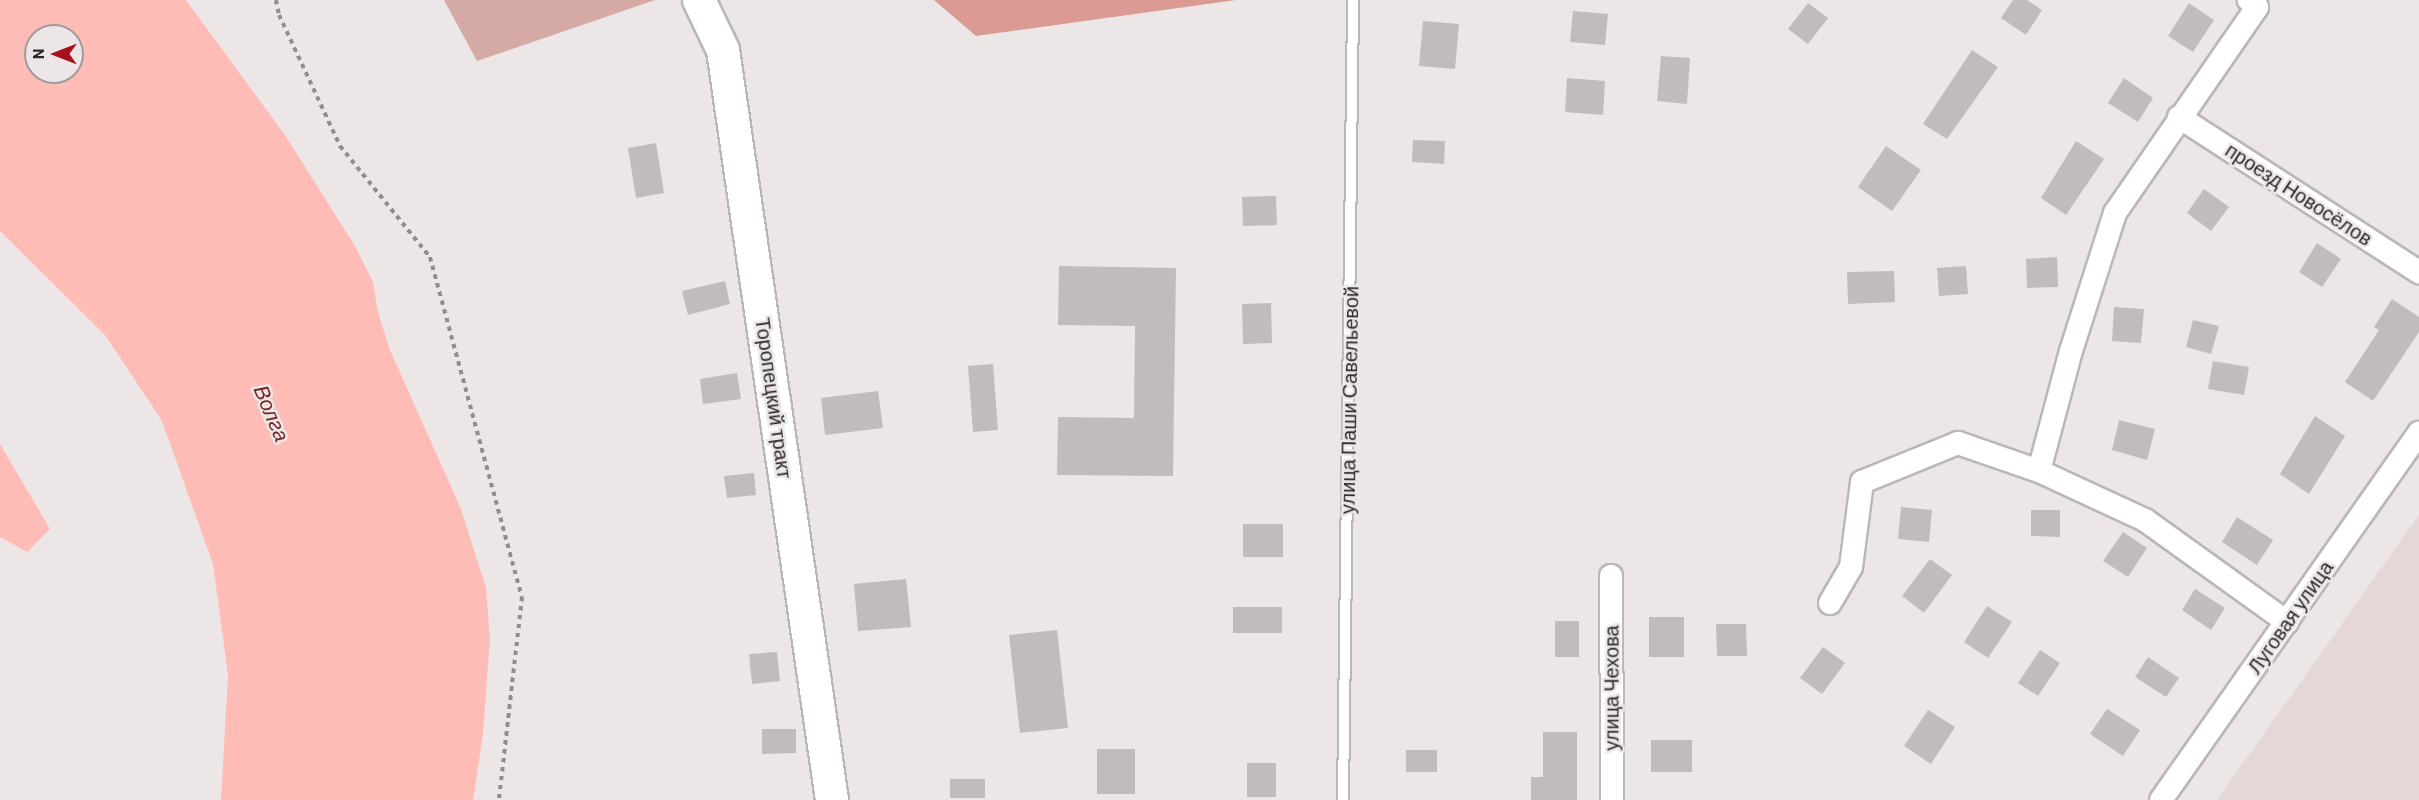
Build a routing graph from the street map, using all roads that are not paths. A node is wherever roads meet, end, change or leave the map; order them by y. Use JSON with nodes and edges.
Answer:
{"nodes":[{"id":1,"x":699,"y":0,"type":"edge"},
{"id":2,"x":1353,"y":0,"type":"edge"},
{"id":3,"x":2249,"y":0,"type":"edge"},
{"id":4,"x":2179,"y":117,"type":"junction"},
{"id":5,"x":2419,"y":272,"type":"edge"},
{"id":6,"x":2419,"y":433,"type":"edge"},
{"id":7,"x":2039,"y":471,"type":"junction"},
{"id":8,"x":1611,"y":576,"type":"dead end"},
{"id":9,"x":1830,"y":603,"type":"dead end"},
{"id":10,"x":2287,"y":622,"type":"junction"},
{"id":11,"x":832,"y":800,"type":"edge"},
{"id":12,"x":1343,"y":800,"type":"edge"},
{"id":13,"x":1612,"y":800,"type":"edge"},
{"id":14,"x":2161,"y":800,"type":"edge"}],
"edges":[{"from":1,"to":11,"type":"main road","name":"Торопецкий тракт"},
{"from":2,"to":12,"type":"lane","name":"улица Паши Савельевой"},
{"from":3,"to":4,"type":"street"},
{"from":4,"to":5,"type":"street","name":"проезд Новосёлов"},
{"from":4,"to":7,"type":"street"},
{"from":6,"to":10,"type":"street","name":"Луговая улица"},
{"from":7,"to":9,"type":"street"},
{"from":7,"to":10,"type":"street"},
{"from":8,"to":13,"type":"street","name":"улица Чехова"},
{"from":10,"to":14,"type":"street","name":"Луговая улица"}]}
